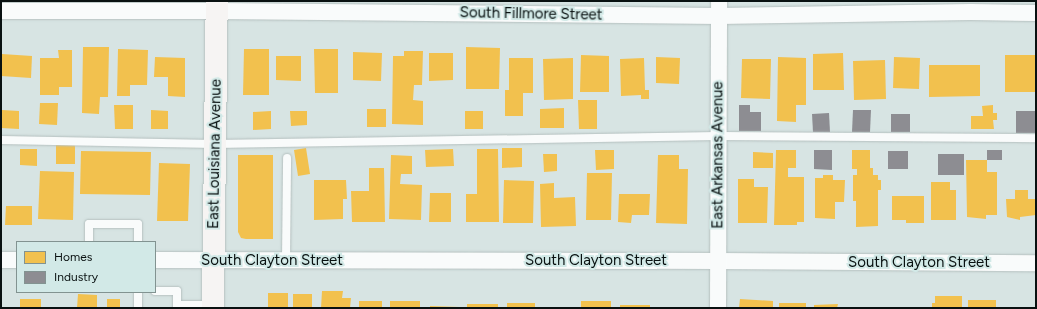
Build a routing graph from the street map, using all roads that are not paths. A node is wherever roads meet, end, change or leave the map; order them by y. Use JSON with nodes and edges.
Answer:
{"nodes":[{"id":1,"x":217,"y":6,"type":"edge"},
{"id":2,"x":719,"y":9,"type":"edge"},
{"id":3,"x":1,"y":11,"type":"edge"},
{"id":4,"x":1036,"y":13,"type":"edge"},
{"id":5,"x":718,"y":136,"type":"junction"},
{"id":6,"x":1036,"y":138,"type":"edge"},
{"id":7,"x":1,"y":140,"type":"edge"},
{"id":8,"x":215,"y":144,"type":"junction"},
{"id":9,"x":288,"y":158,"type":"dead end"},
{"id":10,"x":89,"y":241,"type":"edge"},
{"id":11,"x":138,"y":241,"type":"edge"},
{"id":12,"x":1,"y":260,"type":"edge"},
{"id":13,"x":16,"y":260,"type":"edge"},
{"id":14,"x":156,"y":260,"type":"edge"},
{"id":15,"x":214,"y":261,"type":"junction"},
{"id":16,"x":286,"y":261,"type":"junction"},
{"id":17,"x":718,"y":261,"type":"junction"},
{"id":18,"x":1036,"y":263,"type":"edge"},
{"id":19,"x":156,"y":291,"type":"edge"},
{"id":20,"x":138,"y":293,"type":"edge"},
{"id":21,"x":177,"y":307,"type":"edge"},
{"id":22,"x":213,"y":307,"type":"edge"},
{"id":23,"x":138,"y":308,"type":"edge"},
{"id":24,"x":718,"y":308,"type":"edge"}],
"edges":[{"from":1,"to":2,"type":"street","name":"South Fillmore Street"},
{"from":1,"to":3,"type":"street","name":"South Fillmore Street"},
{"from":1,"to":8,"type":"street","name":"East Louisiana Avenue"},
{"from":2,"to":4,"type":"street","name":"South Fillmore Street"},
{"from":2,"to":5,"type":"street","name":"East Arkansas Avenue"},
{"from":5,"to":6,"type":"lane"},
{"from":5,"to":8,"type":"lane"},
{"from":5,"to":17,"type":"street","name":"East Arkansas Avenue"},
{"from":7,"to":8,"type":"lane"},
{"from":8,"to":15,"type":"street","name":"East Louisiana Avenue"},
{"from":9,"to":16,"type":"lane"},
{"from":10,"to":11,"type":"lane"},
{"from":12,"to":13,"type":"street"},
{"from":14,"to":15,"type":"street","name":"South Clayton Street"},
{"from":15,"to":16,"type":"street","name":"South Clayton Street"},
{"from":15,"to":22,"type":"street","name":"East Louisiana Avenue"},
{"from":16,"to":17,"type":"street","name":"South Clayton Street"},
{"from":17,"to":18,"type":"street","name":"South Clayton Street"},
{"from":17,"to":24,"type":"street","name":"East Arkansas Avenue"},
{"from":19,"to":21,"type":"lane"},
{"from":20,"to":23,"type":"lane"},
{"from":21,"to":22,"type":"lane"}]}
